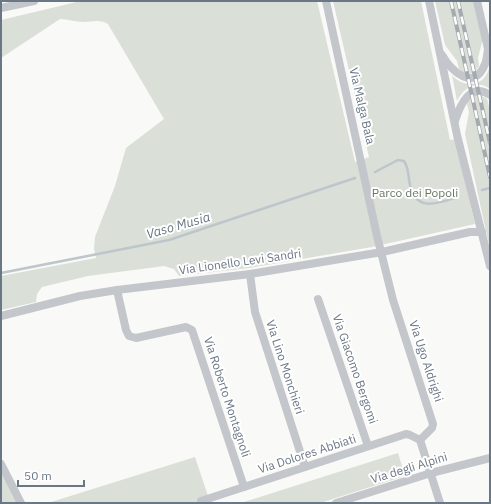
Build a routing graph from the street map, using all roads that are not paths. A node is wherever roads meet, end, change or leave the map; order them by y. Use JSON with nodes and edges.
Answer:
{"nodes":[{"id":1,"x":34,"y":1,"type":"edge"},
{"id":2,"x":326,"y":1,"type":"edge"},
{"id":3,"x":429,"y":1,"type":"edge"},
{"id":4,"x":477,"y":1,"type":"edge"},
{"id":5,"x":1,"y":8,"type":"edge"},
{"id":6,"x":488,"y":49,"type":"junction"},
{"id":7,"x":440,"y":51,"type":"junction"},
{"id":8,"x":490,"y":59,"type":"edge"},
{"id":9,"x":490,"y":95,"type":"edge"},
{"id":10,"x":455,"y":122,"type":"junction"},
{"id":11,"x":482,"y":232,"type":"junction"},
{"id":12,"x":382,"y":252,"type":"junction"},
{"id":13,"x":490,"y":266,"type":"edge"},
{"id":14,"x":250,"y":274,"type":"junction"},
{"id":15,"x":117,"y":290,"type":"junction"},
{"id":16,"x":318,"y":299,"type":"dead end"},
{"id":17,"x":1,"y":316,"type":"edge"},
{"id":18,"x":420,"y":440,"type":"junction"},
{"id":19,"x":368,"y":446,"type":"junction"},
{"id":20,"x":490,"y":458,"type":"edge"},
{"id":21,"x":1,"y":464,"type":"edge"},
{"id":22,"x":305,"y":467,"type":"junction"},
{"id":23,"x":431,"y":473,"type":"junction"},
{"id":24,"x":244,"y":487,"type":"junction"},
{"id":25,"x":201,"y":501,"type":"dead end"},
{"id":26,"x":21,"y":503,"type":"edge"},
{"id":27,"x":336,"y":503,"type":"edge"},
{"id":28,"x":440,"y":503,"type":"edge"}],
"edges":[{"from":1,"to":5,"type":"street"},
{"from":2,"to":12,"type":"street","name":"Via Malga Bala"},
{"from":3,"to":7,"type":"street"},
{"from":4,"to":6,"type":"street"},
{"from":6,"to":7,"type":"street"},
{"from":6,"to":8,"type":"street"},
{"from":7,"to":10,"type":"street"},
{"from":9,"to":10,"type":"street"},
{"from":10,"to":11,"type":"street"},
{"from":11,"to":12,"type":"street","name":"Via Lionello Levi Sandri"},
{"from":11,"to":13,"type":"street"},
{"from":12,"to":14,"type":"street","name":"Via Lionello Levi Sandri"},
{"from":12,"to":18,"type":"street","name":"Via Ugo Aldrighi"},
{"from":14,"to":15,"type":"street","name":"Via Lionello Levi Sandri"},
{"from":14,"to":22,"type":"street","name":"Via Lino Monchieri"},
{"from":15,"to":17,"type":"street","name":"Via Lionello Levi Sandri"},
{"from":15,"to":24,"type":"street","name":"Via Roberto Montagnoli"},
{"from":16,"to":19,"type":"street","name":"Via Giacomo Bergomi"},
{"from":18,"to":19,"type":"street","name":"Via Dolores Abbiati"},
{"from":18,"to":23,"type":"street"},
{"from":19,"to":22,"type":"street","name":"Via Dolores Abbiati"},
{"from":20,"to":23,"type":"street","name":"Via degli Alpini"},
{"from":21,"to":26,"type":"street"},
{"from":22,"to":24,"type":"street","name":"Via Dolores Abbiati"},
{"from":23,"to":27,"type":"street","name":"Via degli Alpini"},
{"from":23,"to":28,"type":"street"},
{"from":24,"to":25,"type":"street","name":"Via Dolores Abbiati"}]}
